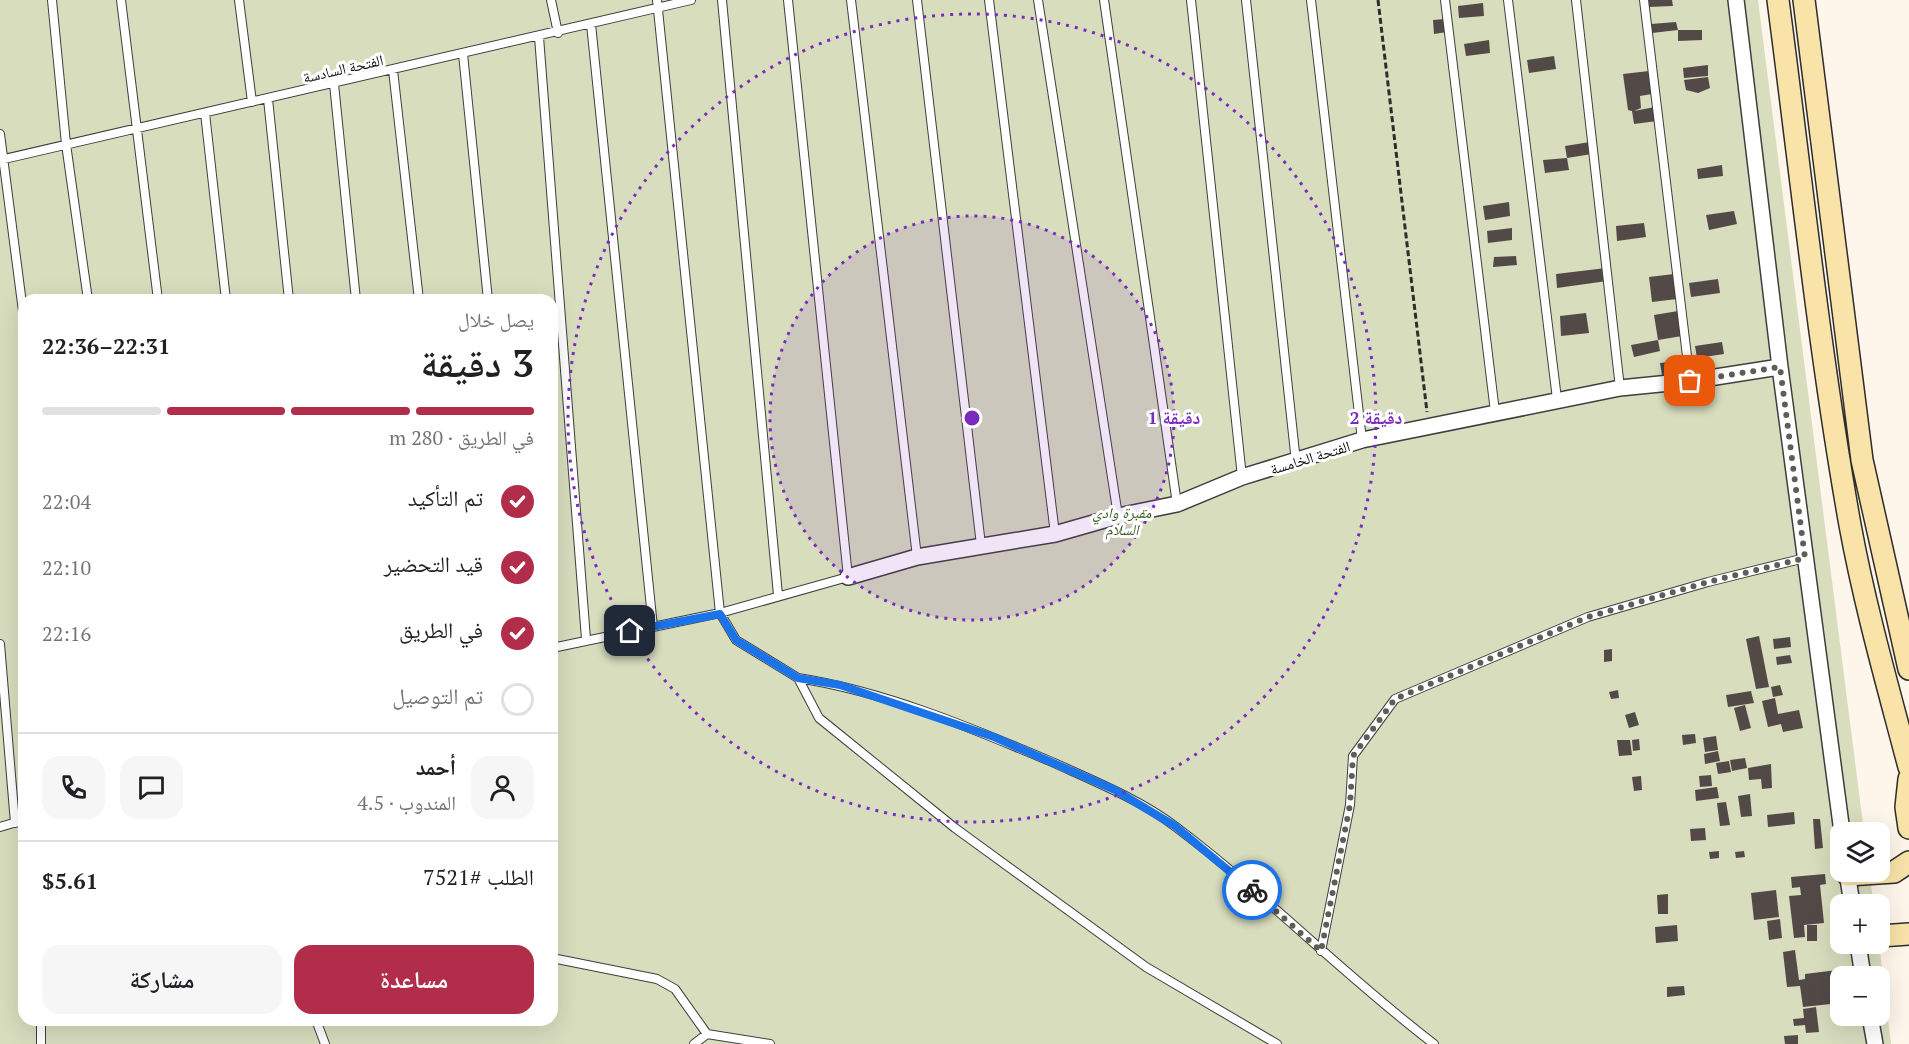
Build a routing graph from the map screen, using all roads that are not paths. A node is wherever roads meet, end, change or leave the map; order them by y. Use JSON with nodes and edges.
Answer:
{"nodes":[{"id":1,"x":52,"y":0,"type":"edge"},
{"id":2,"x":121,"y":0,"type":"edge"},
{"id":3,"x":239,"y":0,"type":"edge"},
{"id":4,"x":551,"y":0,"type":"edge"},
{"id":5,"x":691,"y":0,"type":"edge"},
{"id":6,"x":722,"y":0,"type":"edge"},
{"id":7,"x":788,"y":0,"type":"edge"},
{"id":8,"x":851,"y":0,"type":"edge"},
{"id":9,"x":916,"y":0,"type":"edge"},
{"id":10,"x":989,"y":0,"type":"edge"},
{"id":11,"x":1038,"y":0,"type":"edge"},
{"id":12,"x":1104,"y":0,"type":"edge"},
{"id":13,"x":1191,"y":0,"type":"edge"},
{"id":14,"x":1246,"y":0,"type":"edge"},
{"id":15,"x":1311,"y":0,"type":"edge"},
{"id":16,"x":1445,"y":0,"type":"edge"},
{"id":17,"x":1508,"y":0,"type":"edge"},
{"id":18,"x":1575,"y":0,"type":"edge"},
{"id":19,"x":1644,"y":0,"type":"edge"},
{"id":20,"x":1736,"y":0,"type":"edge"},
{"id":21,"x":1778,"y":0,"type":"edge"},
{"id":22,"x":1804,"y":0,"type":"edge"},
{"id":23,"x":657,"y":3,"type":"edge"},
{"id":24,"x":591,"y":24,"type":"junction"},
{"id":25,"x":558,"y":33,"type":"junction"},
{"id":26,"x":539,"y":37,"type":"junction"},
{"id":27,"x":463,"y":54,"type":"junction"},
{"id":28,"x":393,"y":70,"type":"junction"},
{"id":29,"x":334,"y":84,"type":"junction"},
{"id":30,"x":268,"y":99,"type":"junction"},
{"id":31,"x":252,"y":102,"type":"junction"},
{"id":32,"x":205,"y":113,"type":"junction"},
{"id":33,"x":136,"y":129,"type":"junction"},
{"id":34,"x":0,"y":134,"type":"edge"},
{"id":35,"x":66,"y":144,"type":"junction"},
{"id":36,"x":2,"y":160,"type":"edge"},
{"id":37,"x":21,"y":294,"type":"edge"},
{"id":38,"x":87,"y":294,"type":"edge"},
{"id":39,"x":157,"y":294,"type":"edge"},
{"id":40,"x":225,"y":294,"type":"edge"},
{"id":41,"x":288,"y":294,"type":"edge"},
{"id":42,"x":355,"y":294,"type":"edge"},
{"id":43,"x":418,"y":294,"type":"edge"},
{"id":44,"x":487,"y":294,"type":"edge"},
{"id":45,"x":1780,"y":367,"type":"junction"},
{"id":46,"x":1690,"y":381,"type":"junction"},
{"id":47,"x":1620,"y":388,"type":"junction"},
{"id":48,"x":1557,"y":399,"type":"junction"},
{"id":49,"x":1495,"y":412,"type":"junction"},
{"id":50,"x":1362,"y":440,"type":"junction"},
{"id":51,"x":1296,"y":462,"type":"junction"},
{"id":52,"x":1242,"y":477,"type":"junction"},
{"id":53,"x":1177,"y":504,"type":"junction"},
{"id":54,"x":1118,"y":516,"type":"junction"},
{"id":55,"x":1055,"y":534,"type":"junction"},
{"id":56,"x":981,"y":545,"type":"junction"},
{"id":57,"x":917,"y":557,"type":"junction"},
{"id":58,"x":1805,"y":558,"type":"junction"},
{"id":59,"x":848,"y":577,"type":"junction"},
{"id":60,"x":778,"y":595,"type":"junction"},
{"id":61,"x":720,"y":614,"type":"junction"},
{"id":62,"x":653,"y":627,"type":"junction"},
{"id":63,"x":586,"y":639,"type":"junction"},
{"id":64,"x":0,"y":644,"type":"edge"},
{"id":65,"x":558,"y":646,"type":"edge"},
{"id":66,"x":1909,"y":669,"type":"edge"},
{"id":67,"x":798,"y":678,"type":"junction"},
{"id":68,"x":1909,"y":767,"type":"edge"},
{"id":69,"x":1909,"y":779,"type":"edge"},
{"id":70,"x":18,"y":822,"type":"edge"},
{"id":71,"x":1841,"y":822,"type":"edge"},
{"id":72,"x":15,"y":823,"type":"junction"},
{"id":73,"x":0,"y":828,"type":"edge"},
{"id":74,"x":1909,"y":828,"type":"edge"},
{"id":75,"x":1909,"y":862,"type":"edge"},
{"id":76,"x":1890,"y":872,"type":"edge"},
{"id":77,"x":1909,"y":934,"type":"edge"},
{"id":78,"x":1890,"y":935,"type":"edge"},
{"id":79,"x":1321,"y":951,"type":"junction"},
{"id":80,"x":558,"y":959,"type":"edge"},
{"id":81,"x":41,"y":1026,"type":"edge"},
{"id":82,"x":318,"y":1026,"type":"edge"},
{"id":83,"x":1872,"y":1026,"type":"edge"},
{"id":84,"x":707,"y":1034,"type":"junction"},
{"id":85,"x":41,"y":1044,"type":"edge"},
{"id":86,"x":325,"y":1044,"type":"edge"},
{"id":87,"x":694,"y":1044,"type":"edge"},
{"id":88,"x":770,"y":1044,"type":"edge"},
{"id":89,"x":1277,"y":1044,"type":"edge"},
{"id":90,"x":1434,"y":1044,"type":"edge"},
{"id":91,"x":1875,"y":1044,"type":"edge"}],
"edges":[{"from":1,"to":35,"type":"lane"},
{"from":2,"to":33,"type":"lane"},
{"from":3,"to":31,"type":"lane"},
{"from":4,"to":25,"type":"lane"},
{"from":5,"to":23,"type":"lane","name":"الفتحة السادسة"},
{"from":6,"to":60,"type":"lane"},
{"from":7,"to":59,"type":"lane"},
{"from":8,"to":57,"type":"lane"},
{"from":9,"to":56,"type":"lane"},
{"from":10,"to":55,"type":"lane"},
{"from":11,"to":54,"type":"lane"},
{"from":12,"to":53,"type":"lane"},
{"from":13,"to":52,"type":"lane"},
{"from":14,"to":51,"type":"lane"},
{"from":15,"to":50,"type":"lane"},
{"from":16,"to":49,"type":"lane"},
{"from":17,"to":48,"type":"lane"},
{"from":18,"to":47,"type":"lane"},
{"from":19,"to":46,"type":"lane"},
{"from":20,"to":45,"type":"street"},
{"from":21,"to":68,"type":"main road"},
{"from":22,"to":66,"type":"main road"},
{"from":23,"to":24,"type":"lane","name":"الفتحة السادسة"},
{"from":23,"to":61,"type":"lane"},
{"from":24,"to":25,"type":"lane","name":"الفتحة السادسة"},
{"from":24,"to":62,"type":"lane"},
{"from":25,"to":26,"type":"lane","name":"الفتحة السادسة"},
{"from":26,"to":27,"type":"lane","name":"الفتحة السادسة"},
{"from":26,"to":63,"type":"lane"},
{"from":27,"to":28,"type":"lane","name":"الفتحة السادسة"},
{"from":27,"to":44,"type":"lane"},
{"from":28,"to":29,"type":"lane","name":"الفتحة السادسة"},
{"from":28,"to":43,"type":"lane"},
{"from":29,"to":30,"type":"lane","name":"الفتحة السادسة"},
{"from":29,"to":42,"type":"lane"},
{"from":30,"to":31,"type":"lane","name":"الفتحة السادسة"},
{"from":30,"to":41,"type":"lane"},
{"from":31,"to":32,"type":"lane","name":"الفتحة السادسة"},
{"from":32,"to":33,"type":"lane","name":"الفتحة السادسة"},
{"from":32,"to":40,"type":"lane"},
{"from":33,"to":35,"type":"lane","name":"الفتحة السادسة"},
{"from":33,"to":39,"type":"lane"},
{"from":34,"to":36,"type":"lane"},
{"from":35,"to":36,"type":"lane","name":"الفتحة السادسة"},
{"from":35,"to":38,"type":"lane"},
{"from":36,"to":37,"type":"lane"},
{"from":45,"to":46,"type":"street","name":"الفتحة الخامسة"},
{"from":45,"to":58,"type":"street"},
{"from":46,"to":47,"type":"street","name":"الفتحة الخامسة"},
{"from":47,"to":48,"type":"street","name":"الفتحة الخامسة"},
{"from":48,"to":49,"type":"street","name":"الفتحة الخامسة"},
{"from":49,"to":50,"type":"street","name":"الفتحة الخامسة"},
{"from":50,"to":51,"type":"street","name":"الفتحة الخامسة"},
{"from":51,"to":52,"type":"street","name":"الفتحة الخامسة"},
{"from":52,"to":53,"type":"street","name":"الفتحة الخامسة"},
{"from":53,"to":54,"type":"street","name":"الفتحة الخامسة"},
{"from":54,"to":55,"type":"street","name":"الفتحة الخامسة"},
{"from":55,"to":56,"type":"street","name":"الفتحة الخامسة"},
{"from":56,"to":57,"type":"street","name":"الفتحة الخامسة"},
{"from":57,"to":59,"type":"street","name":"الفتحة الخامسة"},
{"from":58,"to":71,"type":"street"},
{"from":58,"to":79,"type":"lane"},
{"from":59,"to":60,"type":"lane"},
{"from":60,"to":61,"type":"lane"},
{"from":61,"to":62,"type":"lane"},
{"from":61,"to":67,"type":"lane"},
{"from":62,"to":63,"type":"lane"},
{"from":63,"to":65,"type":"lane"},
{"from":64,"to":72,"type":"lane"},
{"from":67,"to":79,"type":"lane"},
{"from":67,"to":89,"type":"lane"},
{"from":69,"to":74,"type":"main road"},
{"from":70,"to":72,"type":"lane"},
{"from":72,"to":73,"type":"lane"},
{"from":75,"to":76,"type":"main road"},
{"from":77,"to":78,"type":"main road"},
{"from":79,"to":90,"type":"lane"},
{"from":80,"to":84,"type":"lane"},
{"from":81,"to":85,"type":"lane"},
{"from":82,"to":86,"type":"lane"},
{"from":83,"to":91,"type":"street"},
{"from":84,"to":87,"type":"lane"},
{"from":84,"to":88,"type":"lane"}]}
